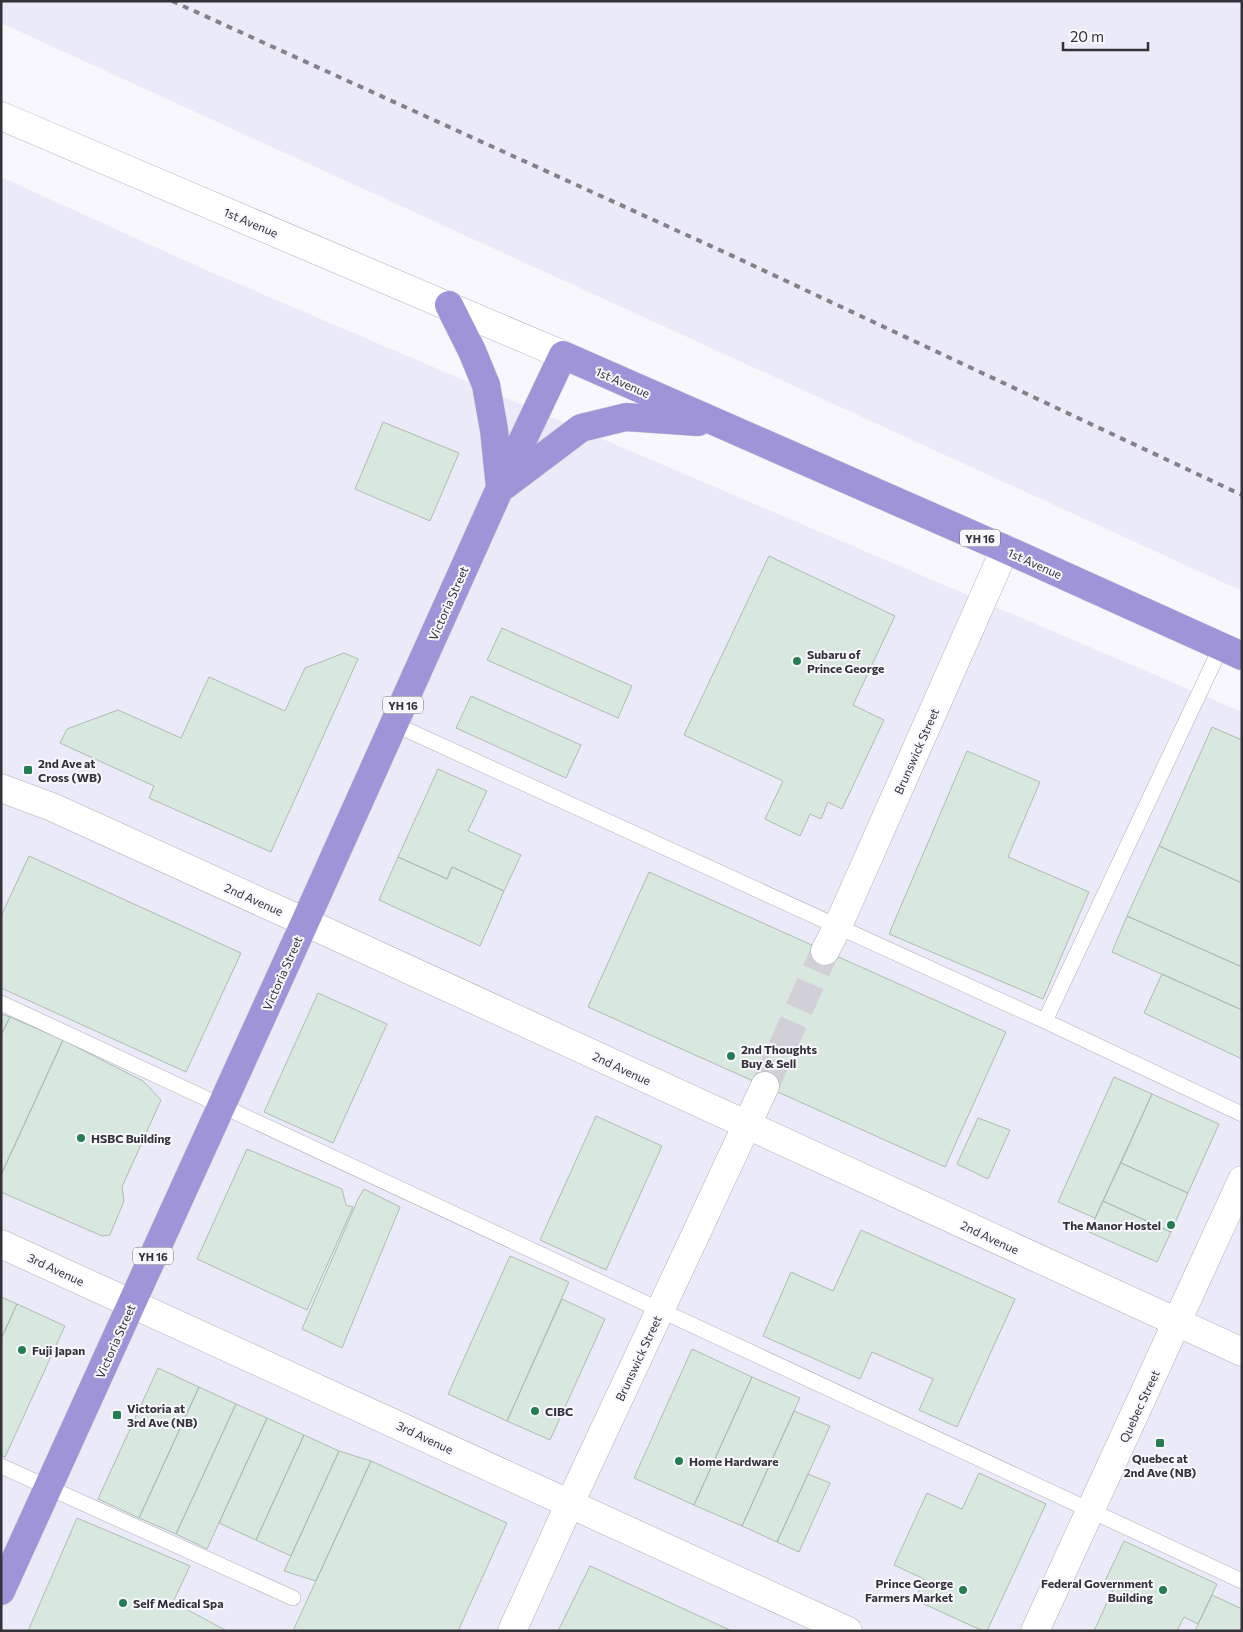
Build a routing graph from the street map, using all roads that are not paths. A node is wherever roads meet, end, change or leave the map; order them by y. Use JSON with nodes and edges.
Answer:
{"nodes":[{"id":1,"x":1,"y":116,"type":"edge"},
{"id":2,"x":449,"y":305,"type":"junction"},
{"id":3,"x":564,"y":355,"type":"junction"},
{"id":4,"x":717,"y":423,"type":"junction"},
{"id":5,"x":500,"y":488,"type":"junction"},
{"id":6,"x":1005,"y":550,"type":"junction"},
{"id":7,"x":1231,"y":651,"type":"edge"},
{"id":8,"x":394,"y":724,"type":"junction"},
{"id":9,"x":1,"y":788,"type":"edge"},
{"id":10,"x":306,"y":922,"type":"junction"},
{"id":11,"x":838,"y":926,"type":"junction"},
{"id":12,"x":825,"y":951,"type":"tunnel mouth"},
{"id":13,"x":1,"y":1004,"type":"edge"},
{"id":14,"x":1046,"y":1021,"type":"junction"},
{"id":15,"x":765,"y":1086,"type":"tunnel mouth"},
{"id":16,"x":222,"y":1106,"type":"junction"},
{"id":17,"x":1242,"y":1114,"type":"edge"},
{"id":18,"x":746,"y":1125,"type":"junction"},
{"id":19,"x":1242,"y":1180,"type":"edge"},
{"id":20,"x":1,"y":1244,"type":"edge"},
{"id":21,"x":132,"y":1303,"type":"junction"},
{"id":22,"x":661,"y":1310,"type":"junction"},
{"id":23,"x":1177,"y":1322,"type":"junction"},
{"id":24,"x":1242,"y":1352,"type":"edge"},
{"id":25,"x":1,"y":1466,"type":"edge"},
{"id":26,"x":48,"y":1487,"type":"junction"},
{"id":27,"x":570,"y":1504,"type":"junction"},
{"id":28,"x":1090,"y":1511,"type":"junction"},
{"id":29,"x":1242,"y":1581,"type":"edge"},
{"id":30,"x":1,"y":1590,"type":"edge"},
{"id":31,"x":293,"y":1598,"type":"dead end"},
{"id":32,"x":512,"y":1631,"type":"edge"},
{"id":33,"x":848,"y":1631,"type":"edge"},
{"id":34,"x":1035,"y":1631,"type":"edge"}],
"edges":[{"from":1,"to":2,"type":"street","name":"1st Avenue"},
{"from":2,"to":3,"type":"street","name":"1st Avenue"},
{"from":2,"to":5,"type":"highway"},
{"from":3,"to":4,"type":"highway","name":"1st Avenue","number":"YH 16"},
{"from":3,"to":5,"type":"highway","name":"Victoria Street","number":"YH 16"},
{"from":4,"to":5,"type":"highway"},
{"from":4,"to":6,"type":"highway","name":"1st Avenue","number":"YH 16"},
{"from":5,"to":8,"type":"highway","name":"Victoria Street","number":"YH 16"},
{"from":6,"to":7,"type":"highway","name":"1st Avenue","number":"YH 16"},
{"from":6,"to":11,"type":"street","name":"Brunswick Street"},
{"from":7,"to":14,"type":"lane"},
{"from":8,"to":10,"type":"highway","name":"Victoria Street","number":"YH 16"},
{"from":8,"to":11,"type":"lane"},
{"from":9,"to":10,"type":"street","name":"2nd Avenue"},
{"from":10,"to":16,"type":"highway","name":"Victoria Street","number":"YH 16"},
{"from":10,"to":18,"type":"street","name":"2nd Avenue"},
{"from":11,"to":12,"type":"street","name":"Brunswick Street"},
{"from":11,"to":14,"type":"lane"},
{"from":13,"to":16,"type":"lane"},
{"from":14,"to":17,"type":"lane"},
{"from":15,"to":18,"type":"street","name":"Brunswick Street"},
{"from":16,"to":21,"type":"highway","name":"Victoria Street","number":"YH 16"},
{"from":16,"to":22,"type":"lane"},
{"from":18,"to":22,"type":"street","name":"Brunswick Street"},
{"from":18,"to":23,"type":"street","name":"2nd Avenue"},
{"from":19,"to":23,"type":"street","name":"Quebec Street"},
{"from":20,"to":21,"type":"street","name":"3rd Avenue"},
{"from":21,"to":26,"type":"highway","name":"Victoria Street","number":"YH 16"},
{"from":21,"to":27,"type":"street","name":"3rd Avenue"},
{"from":22,"to":27,"type":"street","name":"Brunswick Street"},
{"from":22,"to":28,"type":"lane"},
{"from":23,"to":24,"type":"street","name":"2nd Avenue"},
{"from":23,"to":28,"type":"street","name":"Quebec Street"},
{"from":25,"to":26,"type":"lane"},
{"from":26,"to":30,"type":"highway","name":"Victoria Street","number":"YH 16"},
{"from":26,"to":31,"type":"lane"},
{"from":27,"to":32,"type":"street","name":"Brunswick Street"},
{"from":27,"to":33,"type":"street","name":"3rd Avenue"},
{"from":28,"to":29,"type":"lane"},
{"from":28,"to":34,"type":"street","name":"Quebec Street"}]}
